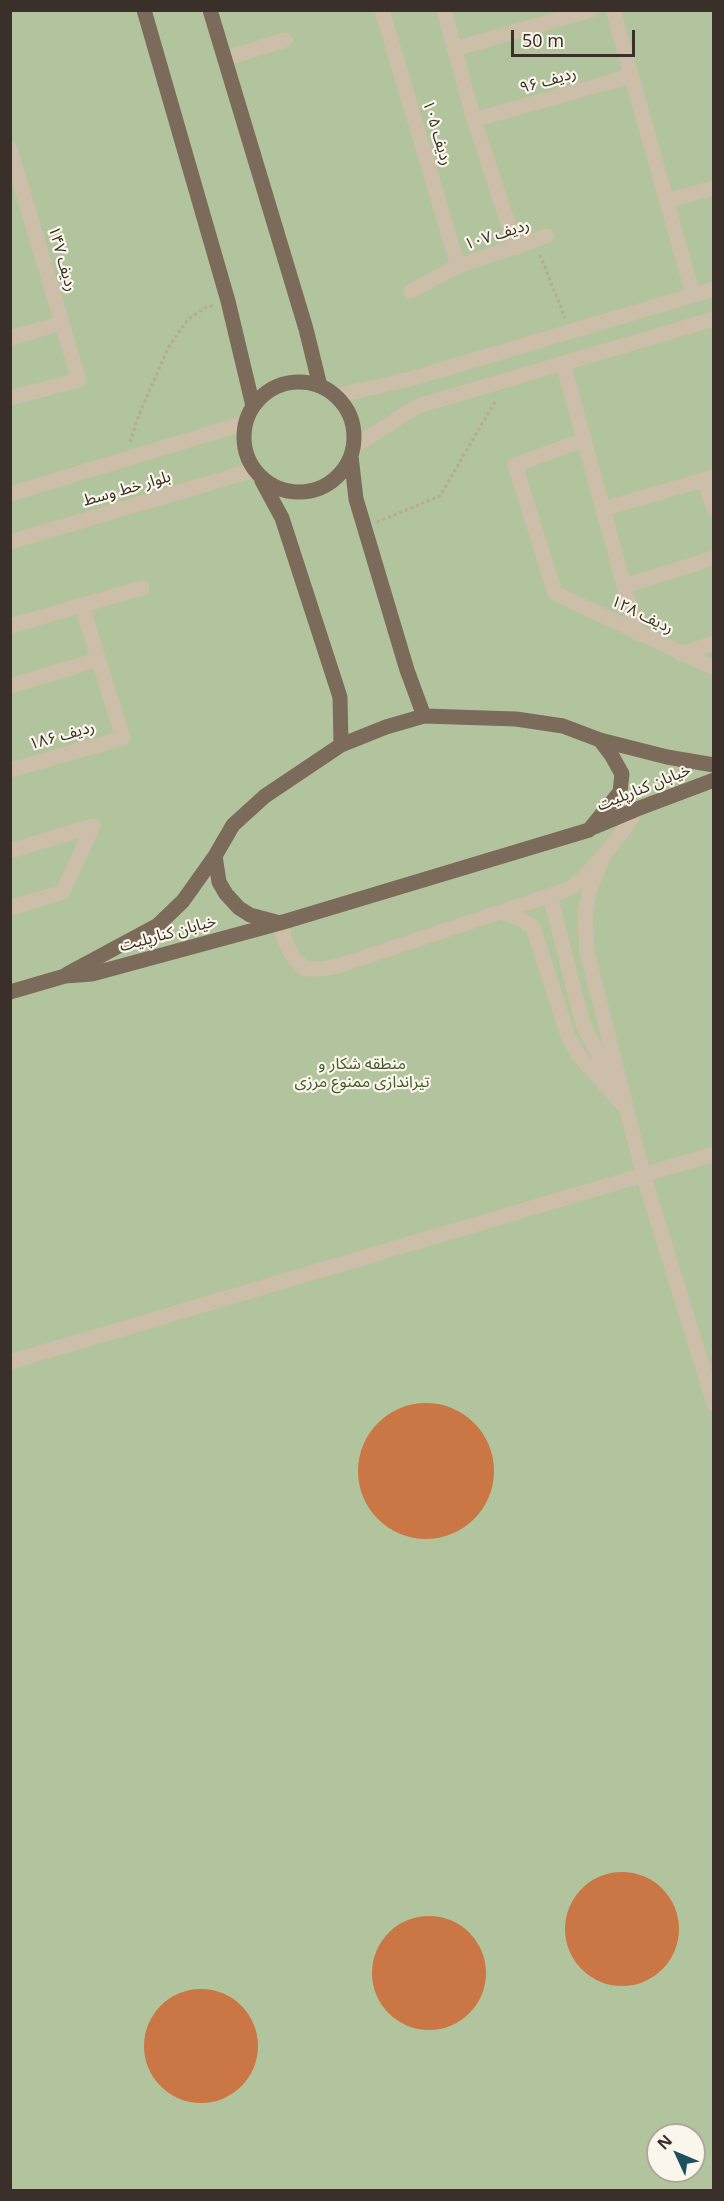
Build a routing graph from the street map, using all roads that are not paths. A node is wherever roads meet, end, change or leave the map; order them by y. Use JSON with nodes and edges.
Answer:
{"nodes":[{"id":1,"x":144,"y":10,"type":"edge"},
{"id":2,"x":210,"y":10,"type":"edge"},
{"id":3,"x":382,"y":10,"type":"edge"},
{"id":4,"x":444,"y":10,"type":"edge"},
{"id":5,"x":591,"y":10,"type":"edge"},
{"id":6,"x":613,"y":10,"type":"edge"},
{"id":7,"x":285,"y":40,"type":"dead end"},
{"id":8,"x":454,"y":49,"type":"junction"},
{"id":9,"x":224,"y":59,"type":"junction"},
{"id":10,"x":631,"y":76,"type":"junction"},
{"id":11,"x":474,"y":120,"type":"junction"},
{"id":12,"x":10,"y":149,"type":"edge"},
{"id":13,"x":714,"y":188,"type":"edge"},
{"id":14,"x":666,"y":201,"type":"junction"},
{"id":15,"x":541,"y":239,"type":"road end"},
{"id":16,"x":516,"y":248,"type":"junction"},
{"id":17,"x":458,"y":266,"type":"junction"},
{"id":18,"x":714,"y":289,"type":"edge"},
{"id":19,"x":411,"y":291,"type":"dead end"},
{"id":20,"x":693,"y":295,"type":"junction"},
{"id":21,"x":714,"y":319,"type":"edge"},
{"id":22,"x":62,"y":323,"type":"junction"},
{"id":23,"x":10,"y":338,"type":"edge"},
{"id":24,"x":563,"y":363,"type":"junction"},
{"id":25,"x":320,"y":386,"type":"junction"},
{"id":26,"x":336,"y":396,"type":"junction"},
{"id":27,"x":10,"y":398,"type":"edge"},
{"id":28,"x":253,"y":406,"type":"junction"},
{"id":29,"x":245,"y":423,"type":"junction"},
{"id":30,"x":584,"y":440,"type":"junction"},
{"id":31,"x":352,"y":452,"type":"junction"},
{"id":32,"x":258,"y":474,"type":"junction"},
{"id":33,"x":709,"y":478,"type":"edge"},
{"id":34,"x":10,"y":494,"type":"edge"},
{"id":35,"x":603,"y":509,"type":"junction"},
{"id":36,"x":714,"y":509,"type":"edge"},
{"id":37,"x":10,"y":542,"type":"edge"},
{"id":38,"x":714,"y":558,"type":"edge"},
{"id":39,"x":624,"y":586,"type":"junction"},
{"id":40,"x":142,"y":588,"type":"dead end"},
{"id":41,"x":81,"y":606,"type":"junction"},
{"id":42,"x":10,"y":626,"type":"edge"},
{"id":43,"x":637,"y":633,"type":"junction"},
{"id":44,"x":714,"y":643,"type":"edge"},
{"id":45,"x":681,"y":654,"type":"junction"},
{"id":46,"x":97,"y":660,"type":"junction"},
{"id":47,"x":714,"y":668,"type":"edge"},
{"id":48,"x":10,"y":686,"type":"edge"},
{"id":49,"x":424,"y":716,"type":"junction"},
{"id":50,"x":600,"y":740,"type":"junction"},
{"id":51,"x":341,"y":746,"type":"junction"},
{"id":52,"x":714,"y":765,"type":"edge"},
{"id":53,"x":10,"y":770,"type":"edge"},
{"id":54,"x":714,"y":780,"type":"edge"},
{"id":55,"x":637,"y":809,"type":"junction"},
{"id":56,"x":589,"y":830,"type":"junction"},
{"id":57,"x":10,"y":851,"type":"edge"},
{"id":58,"x":604,"y":855,"type":"junction"},
{"id":59,"x":215,"y":856,"type":"junction"},
{"id":60,"x":550,"y":895,"type":"junction"},
{"id":61,"x":10,"y":908,"type":"edge"},
{"id":62,"x":499,"y":912,"type":"junction"},
{"id":63,"x":280,"y":922,"type":"junction"},
{"id":64,"x":65,"y":976,"type":"junction"},
{"id":65,"x":10,"y":992,"type":"edge"},
{"id":66,"x":627,"y":1110,"type":"junction"},
{"id":67,"x":714,"y":1154,"type":"edge"},
{"id":68,"x":643,"y":1174,"type":"junction"},
{"id":69,"x":10,"y":1362,"type":"edge"},
{"id":70,"x":714,"y":1404,"type":"edge"}],
"edges":[{"from":1,"to":28,"type":"main road"},
{"from":2,"to":9,"type":"main road"},
{"from":3,"to":17,"type":"street","name":"ردیف ۱۰۵"},
{"from":4,"to":8,"type":"street"},
{"from":5,"to":8,"type":"street"},
{"from":6,"to":10,"type":"street"},
{"from":7,"to":9,"type":"street"},
{"from":8,"to":11,"type":"street"},
{"from":9,"to":25,"type":"main road"},
{"from":10,"to":11,"type":"street","name":"ردیف ۹۶"},
{"from":10,"to":14,"type":"street"},
{"from":11,"to":16,"type":"street"},
{"from":12,"to":22,"type":"street","name":"ردیف ۱۴۷"},
{"from":13,"to":14,"type":"street"},
{"from":14,"to":20,"type":"street"},
{"from":15,"to":16,"type":"street","name":"ردیف ۱۰۷"},
{"from":16,"to":17,"type":"street","name":"ردیف ۱۰۷"},
{"from":17,"to":19,"type":"street","name":"ردیف ۱۰۷"},
{"from":18,"to":20,"type":"street"},
{"from":20,"to":26,"type":"street"},
{"from":21,"to":24,"type":"street"},
{"from":22,"to":23,"type":"street"},
{"from":22,"to":27,"type":"street","name":"ردیف ۱۴۷"},
{"from":24,"to":30,"type":"street"},
{"from":24,"to":31,"type":"street"},
{"from":25,"to":26,"type":"main road"},
{"from":25,"to":28,"type":"main road"},
{"from":26,"to":31,"type":"main road"},
{"from":28,"to":29,"type":"main road"},
{"from":29,"to":32,"type":"main road"},
{"from":29,"to":34,"type":"street","name":"بلوار خط وسط"},
{"from":30,"to":35,"type":"street"},
{"from":30,"to":43,"type":"street","name":"ردیف ۱۲۸"},
{"from":31,"to":32,"type":"main road"},
{"from":31,"to":49,"type":"main road"},
{"from":32,"to":37,"type":"street","name":"بلوار خط وسط"},
{"from":32,"to":51,"type":"main road"},
{"from":33,"to":35,"type":"street"},
{"from":33,"to":36,"type":"street"},
{"from":35,"to":39,"type":"street"},
{"from":38,"to":39,"type":"street"},
{"from":39,"to":43,"type":"street"},
{"from":40,"to":41,"type":"street"},
{"from":41,"to":42,"type":"street"},
{"from":41,"to":46,"type":"street"},
{"from":43,"to":45,"type":"street","name":"ردیف ۱۲۸"},
{"from":44,"to":45,"type":"street"},
{"from":45,"to":47,"type":"street","name":"ردیف ۱۲۸"},
{"from":46,"to":48,"type":"street"},
{"from":46,"to":53,"type":"street","name":"ردیف ۱۸۶"},
{"from":49,"to":50,"type":"main road","name":"خیابان کنارپلیت"},
{"from":49,"to":51,"type":"main road","name":"خیابان کنارپلیت"},
{"from":50,"to":52,"type":"main road","name":"خیابان کنارپلیت"},
{"from":50,"to":56,"type":"main road"},
{"from":51,"to":59,"type":"main road","name":"خیابان کنارپلیت"},
{"from":54,"to":55,"type":"main road","name":"خیابان کنارپلیت"},
{"from":55,"to":56,"type":"main road","name":"خیابان کنارپلیت"},
{"from":55,"to":58,"type":"street"},
{"from":56,"to":63,"type":"main road","name":"خیابان کنارپلیت"},
{"from":57,"to":61,"type":"street"},
{"from":58,"to":60,"type":"street"},
{"from":58,"to":66,"type":"street"},
{"from":59,"to":63,"type":"main road"},
{"from":59,"to":64,"type":"main road","name":"خیابان کنارپلیت"},
{"from":60,"to":62,"type":"street"},
{"from":60,"to":66,"type":"street"},
{"from":62,"to":63,"type":"street"},
{"from":62,"to":66,"type":"street"},
{"from":63,"to":64,"type":"main road","name":"خیابان کنارپلیت"},
{"from":64,"to":65,"type":"main road","name":"خیابان کنارپلیت"},
{"from":66,"to":68,"type":"street"},
{"from":67,"to":68,"type":"street"},
{"from":68,"to":69,"type":"street"},
{"from":68,"to":70,"type":"street"}]}
